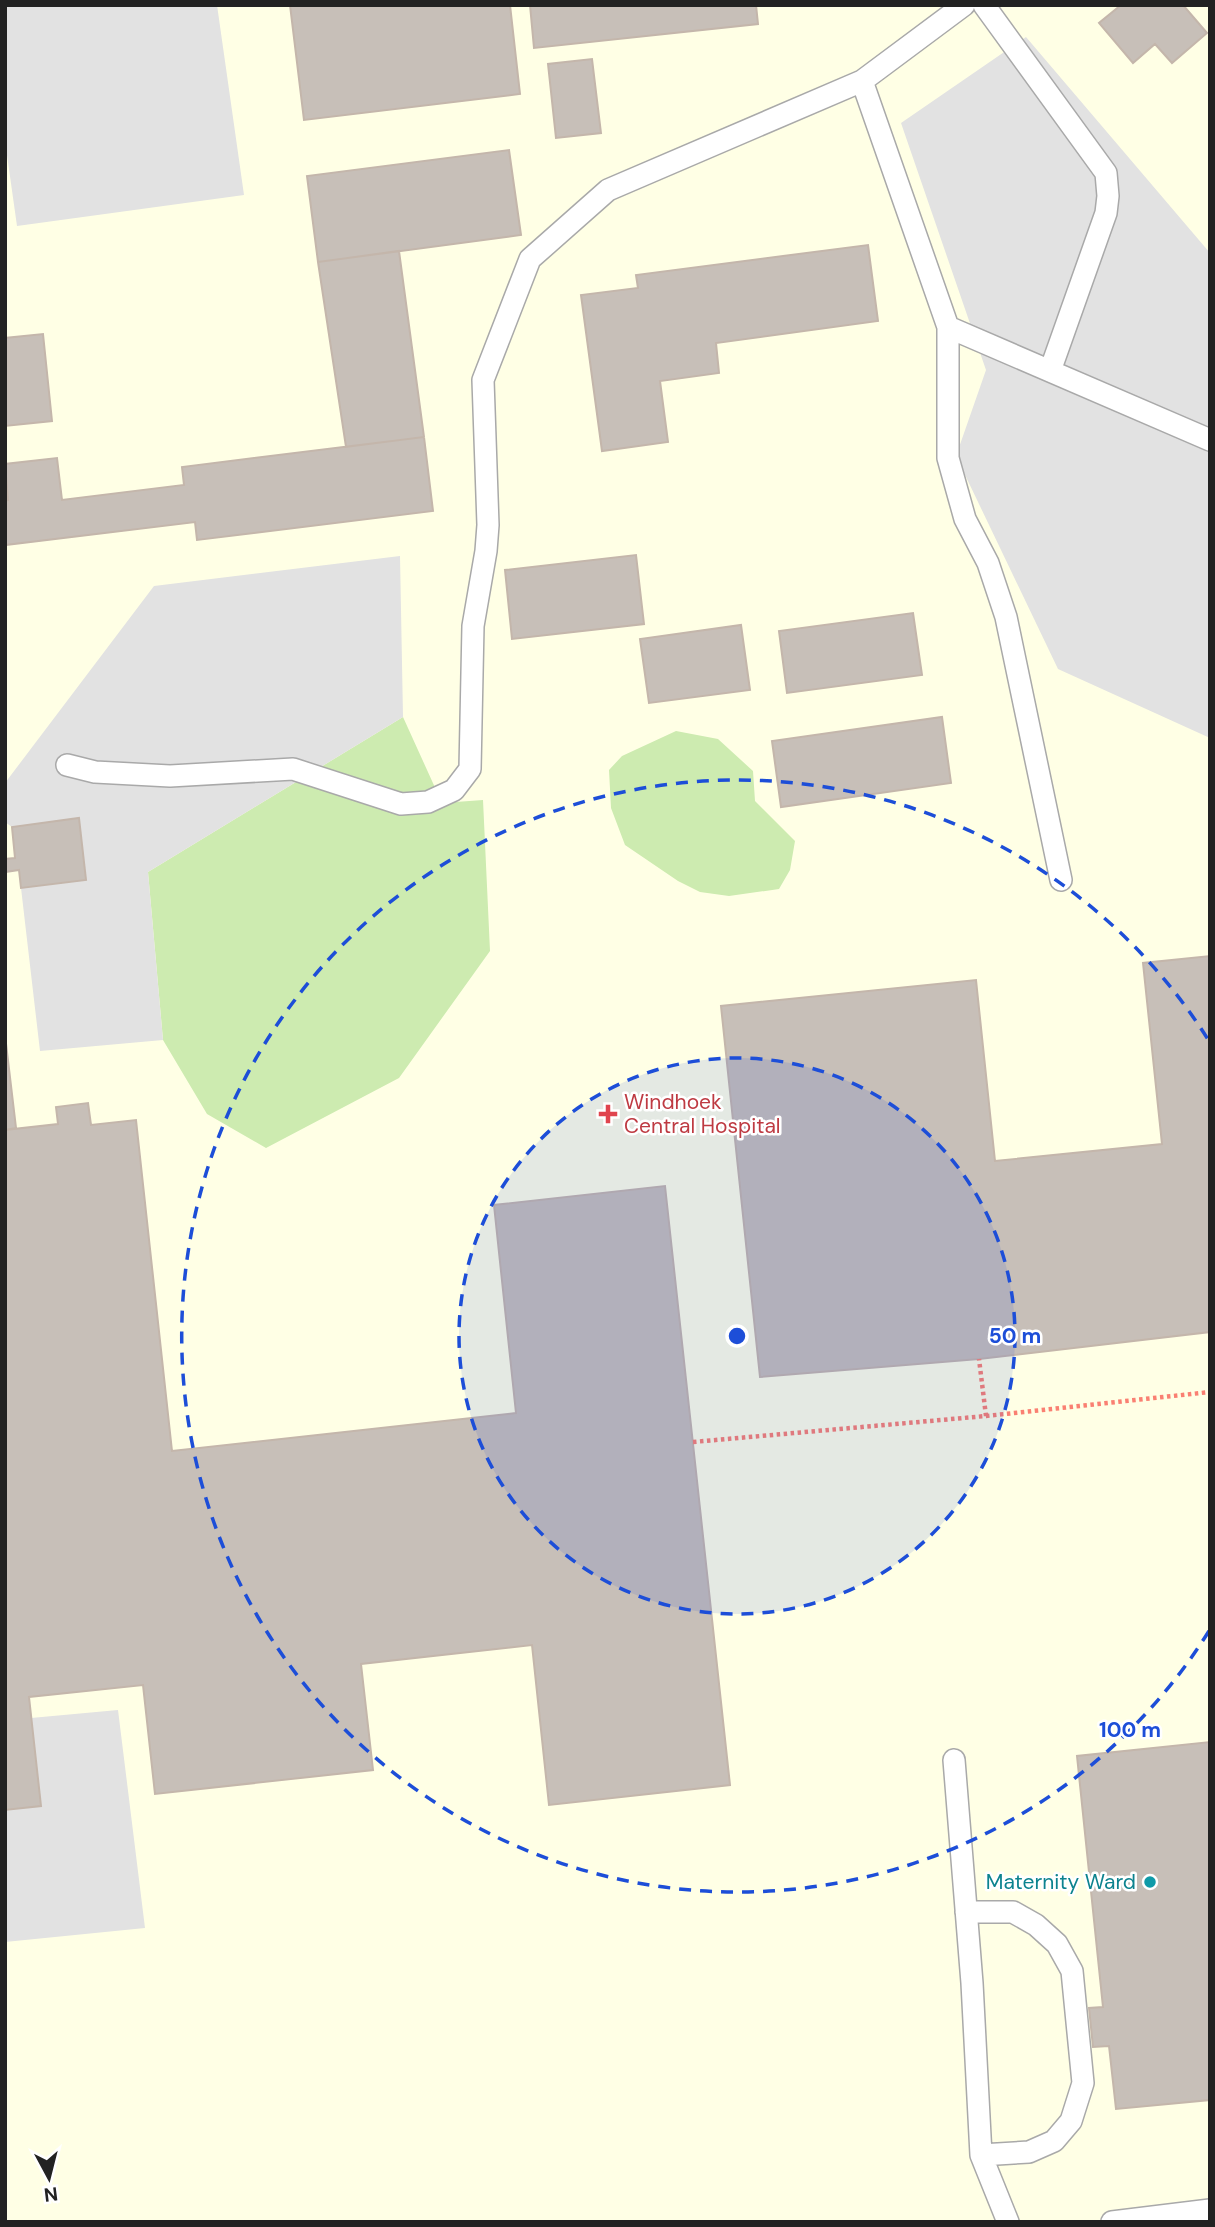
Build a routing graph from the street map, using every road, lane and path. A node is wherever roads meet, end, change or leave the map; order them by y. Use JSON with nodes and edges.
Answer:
{"nodes":[{"id":1,"x":964,"y":5,"type":"edge"},
{"id":2,"x":984,"y":5,"type":"edge"},
{"id":3,"x":862,"y":81,"type":"junction"},
{"id":4,"x":948,"y":327,"type":"junction"},
{"id":5,"x":1050,"y":371,"type":"junction"},
{"id":6,"x":1210,"y":440,"type":"edge"},
{"id":7,"x":67,"y":765,"type":"dead end"},
{"id":8,"x":1061,"y":880,"type":"dead end"},
{"id":9,"x":979,"y":1359,"type":"dead end"},
{"id":10,"x":1210,"y":1392,"type":"edge"},
{"id":11,"x":986,"y":1416,"type":"junction"},
{"id":12,"x":693,"y":1442,"type":"dead end"},
{"id":13,"x":954,"y":1760,"type":"dead end"},
{"id":14,"x":966,"y":1912,"type":"junction"},
{"id":15,"x":981,"y":2155,"type":"junction"},
{"id":16,"x":1210,"y":2210,"type":"edge"},
{"id":17,"x":1008,"y":2222,"type":"edge"},
{"id":18,"x":1112,"y":2222,"type":"edge"}],
"edges":[{"from":1,"to":3,"type":"lane"},
{"from":2,"to":5,"type":"lane"},
{"from":3,"to":4,"type":"lane"},
{"from":3,"to":7,"type":"lane"},
{"from":4,"to":5,"type":"lane"},
{"from":4,"to":8,"type":"lane"},
{"from":5,"to":6,"type":"lane"},
{"from":9,"to":11,"type":"path"},
{"from":10,"to":11,"type":"path"},
{"from":11,"to":12,"type":"path"},
{"from":13,"to":14,"type":"lane"},
{"from":14,"to":15,"type":"lane"},
{"from":14,"to":15,"type":"lane"},
{"from":15,"to":17,"type":"lane"},
{"from":16,"to":18,"type":"lane"}]}
